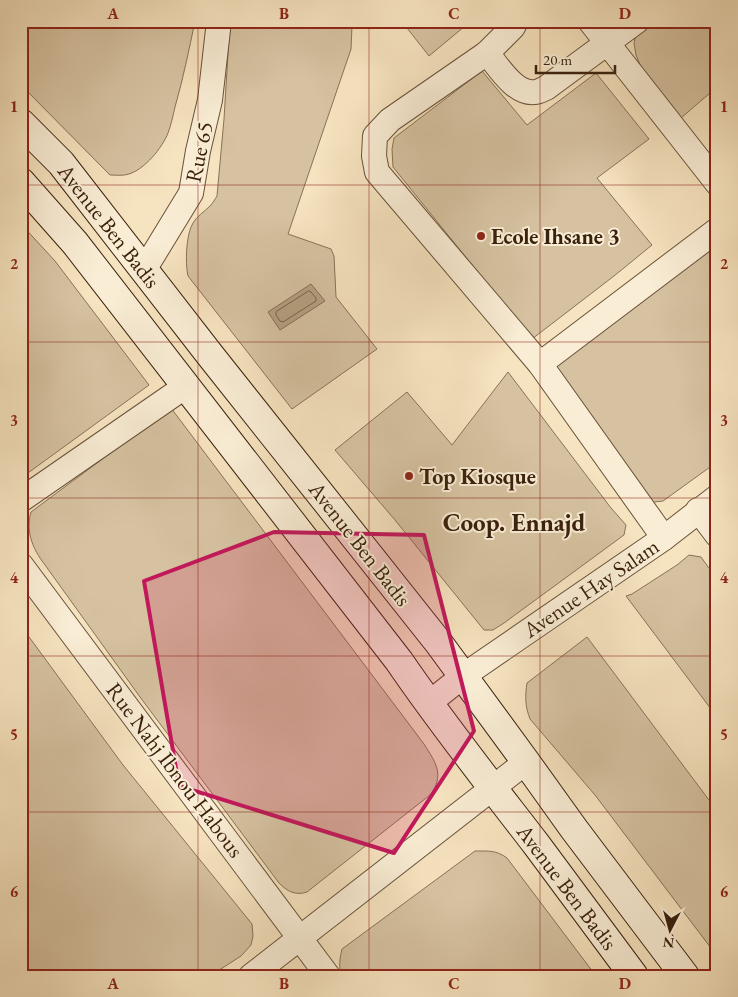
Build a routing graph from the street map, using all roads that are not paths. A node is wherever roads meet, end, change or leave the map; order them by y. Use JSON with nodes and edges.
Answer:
{"nodes":[{"id":1,"x":219,"y":21,"type":"edge"},
{"id":2,"x":516,"y":21,"type":"edge"},
{"id":3,"x":590,"y":21,"type":"edge"},
{"id":4,"x":637,"y":21,"type":"edge"},
{"id":5,"x":608,"y":43,"type":"junction"},
{"id":6,"x":487,"y":52,"type":"junction"},
{"id":7,"x":21,"y":123,"type":"edge"},
{"id":8,"x":21,"y":182,"type":"edge"},
{"id":9,"x":717,"y":183,"type":"edge"},
{"id":10,"x":717,"y":230,"type":"edge"},
{"id":11,"x":144,"y":270,"type":"junction"},
{"id":12,"x":540,"y":364,"type":"junction"},
{"id":13,"x":186,"y":386,"type":"junction"},
{"id":14,"x":21,"y":500,"type":"edge"},
{"id":15,"x":708,"y":503,"type":"edge"},
{"id":16,"x":717,"y":536,"type":"edge"},
{"id":17,"x":664,"y":538,"type":"junction"},
{"id":18,"x":21,"y":565,"type":"edge"},
{"id":19,"x":464,"y":676,"type":"junction"},
{"id":20,"x":428,"y":704,"type":"junction"},
{"id":21,"x":526,"y":762,"type":"junction"},
{"id":22,"x":492,"y":789,"type":"junction"},
{"id":23,"x":300,"y":938,"type":"junction"},
{"id":24,"x":251,"y":976,"type":"edge"},
{"id":25,"x":328,"y":976,"type":"edge"},
{"id":26,"x":634,"y":976,"type":"edge"},
{"id":27,"x":685,"y":976,"type":"edge"}],
"edges":[{"from":1,"to":11,"type":"street","name":"Rue 65"},
{"from":2,"to":6,"type":"street"},
{"from":3,"to":5,"type":"street"},
{"from":4,"to":5,"type":"street"},
{"from":5,"to":6,"type":"street"},
{"from":5,"to":9,"type":"street"},
{"from":6,"to":12,"type":"street"},
{"from":7,"to":11,"type":"main road","name":"Avenue Ben Badis"},
{"from":8,"to":13,"type":"main road","name":"Avenue Ben Badis"},
{"from":10,"to":12,"type":"street"},
{"from":11,"to":19,"type":"main road","name":"Avenue Ben Badis"},
{"from":12,"to":17,"type":"street"},
{"from":13,"to":14,"type":"street"},
{"from":13,"to":20,"type":"main road","name":"Avenue Ben Badis"},
{"from":15,"to":16,"type":"street"},
{"from":15,"to":17,"type":"street","name":"Avenue Hay Salam"},
{"from":17,"to":19,"type":"street","name":"Avenue Hay Salam"},
{"from":18,"to":23,"type":"street","name":"Rue Nahj Ibnou Habous"},
{"from":19,"to":20,"type":"street","name":"Avenue Hay Salam"},
{"from":19,"to":21,"type":"main road","name":"Avenue Ben Badis"},
{"from":20,"to":22,"type":"main road","name":"Avenue Ben Badis"},
{"from":21,"to":22,"type":"street"},
{"from":21,"to":27,"type":"main road","name":"Avenue Ben Badis"},
{"from":22,"to":23,"type":"street"},
{"from":22,"to":26,"type":"main road","name":"Avenue Ben Badis"},
{"from":23,"to":24,"type":"street"},
{"from":23,"to":25,"type":"street","name":"Rue Nahj Ibnou Habous"}]}
